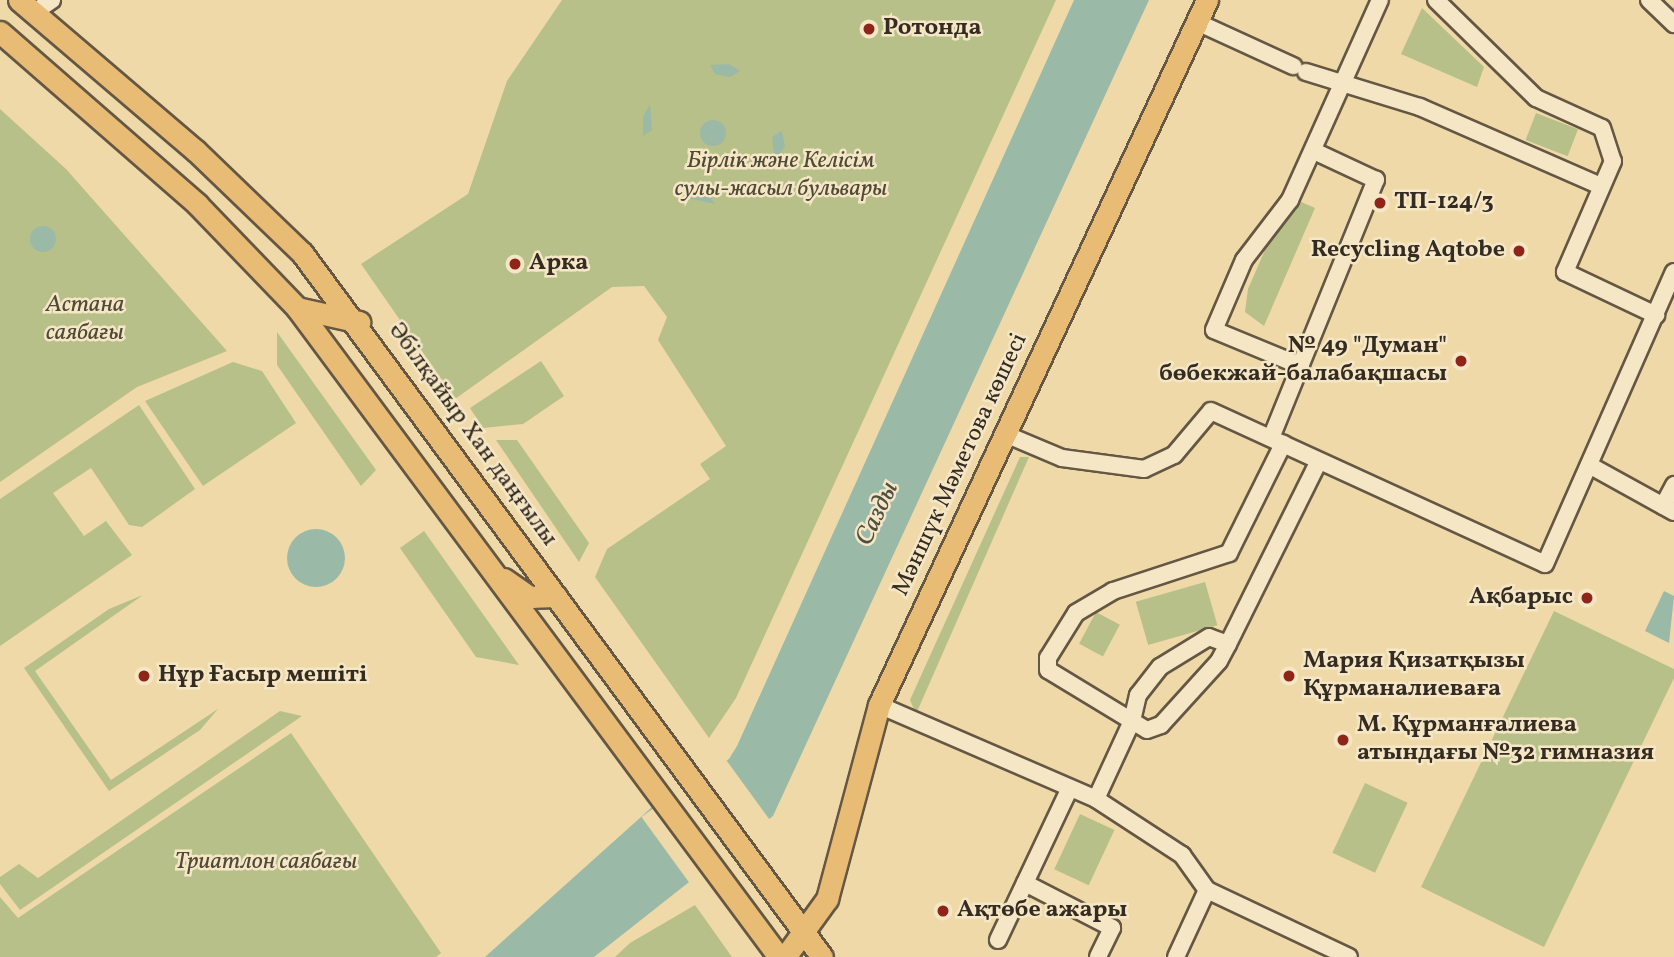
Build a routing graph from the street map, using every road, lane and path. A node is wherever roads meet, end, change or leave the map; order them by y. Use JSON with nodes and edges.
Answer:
{"nodes":[{"id":1,"x":52,"y":0,"type":"edge"},
{"id":2,"x":1207,"y":0,"type":"edge"},
{"id":3,"x":1380,"y":0,"type":"edge"},
{"id":4,"x":1436,"y":0,"type":"edge"},
{"id":5,"x":1649,"y":0,"type":"edge"},
{"id":6,"x":26,"y":6,"type":"edge"},
{"id":7,"x":1197,"y":22,"type":"junction"},
{"id":8,"x":1674,"y":24,"type":"edge"},
{"id":9,"x":0,"y":32,"type":"edge"},
{"id":10,"x":1345,"y":86,"type":"junction"},
{"id":11,"x":1314,"y":151,"type":"junction"},
{"id":12,"x":1601,"y":186,"type":"junction"},
{"id":13,"x":1674,"y":272,"type":"edge"},
{"id":14,"x":297,"y":308,"type":"junction"},
{"id":15,"x":1657,"y":315,"type":"junction"},
{"id":16,"x":359,"y":323,"type":"junction"},
{"id":17,"x":1301,"y":366,"type":"junction"},
{"id":18,"x":1005,"y":434,"type":"junction"},
{"id":19,"x":1277,"y":441,"type":"junction"},
{"id":20,"x":1319,"y":461,"type":"junction"},
{"id":21,"x":1589,"y":465,"type":"junction"},
{"id":22,"x":1674,"y":485,"type":"edge"},
{"id":23,"x":1669,"y":509,"type":"edge"},
{"id":24,"x":482,"y":559,"type":"junction"},
{"id":25,"x":556,"y":596,"type":"junction"},
{"id":26,"x":1228,"y":644,"type":"junction"},
{"id":27,"x":879,"y":705,"type":"junction"},
{"id":28,"x":1132,"y":721,"type":"junction"},
{"id":29,"x":1070,"y":788,"type":"junction"},
{"id":30,"x":1096,"y":799,"type":"junction"},
{"id":31,"x":1025,"y":883,"type":"junction"},
{"id":32,"x":1207,"y":890,"type":"junction"},
{"id":33,"x":806,"y":936,"type":"junction"},
{"id":34,"x":998,"y":940,"type":"dead end"},
{"id":35,"x":779,"y":957,"type":"edge"},
{"id":36,"x":785,"y":957,"type":"edge"},
{"id":37,"x":822,"y":957,"type":"edge"},
{"id":38,"x":1098,"y":957,"type":"edge"},
{"id":39,"x":1176,"y":957,"type":"edge"},
{"id":40,"x":1349,"y":957,"type":"edge"}],
"edges":[{"from":1,"to":6,"type":"street"},
{"from":2,"to":7,"type":"main road","name":"Мәншүк Мәметова көшесі"},
{"from":3,"to":10,"type":"street"},
{"from":4,"to":12,"type":"street"},
{"from":5,"to":8,"type":"street"},
{"from":6,"to":16,"type":"main road","name":"Әбілқайыр Хан даңғылы"},
{"from":7,"to":10,"type":"street"},
{"from":7,"to":18,"type":"main road","name":"Мәншүк Мәметова көшесі"},
{"from":9,"to":14,"type":"main road"},
{"from":10,"to":11,"type":"street"},
{"from":10,"to":12,"type":"street"},
{"from":11,"to":17,"type":"street"},
{"from":11,"to":17,"type":"street"},
{"from":12,"to":15,"type":"street"},
{"from":13,"to":15,"type":"street"},
{"from":14,"to":16,"type":"main road"},
{"from":14,"to":24,"type":"main road"},
{"from":15,"to":21,"type":"street"},
{"from":16,"to":25,"type":"main road","name":"Әбілқайыр Хан даңғылы"},
{"from":17,"to":19,"type":"street"},
{"from":18,"to":19,"type":"street"},
{"from":18,"to":27,"type":"main road","name":"Мәншүк Мәметова көшесі"},
{"from":19,"to":20,"type":"street"},
{"from":19,"to":28,"type":"street"},
{"from":20,"to":21,"type":"street"},
{"from":20,"to":26,"type":"street"},
{"from":21,"to":23,"type":"street"},
{"from":22,"to":23,"type":"street"},
{"from":24,"to":25,"type":"main road"},
{"from":24,"to":35,"type":"main road"},
{"from":25,"to":33,"type":"main road","name":"Әбілқайыр Хан даңғылы"},
{"from":26,"to":28,"type":"street"},
{"from":26,"to":28,"type":"street"},
{"from":27,"to":29,"type":"street"},
{"from":27,"to":33,"type":"main road","name":"Мәншүк Мәметова көшесі"},
{"from":28,"to":30,"type":"street"},
{"from":29,"to":30,"type":"street"},
{"from":29,"to":31,"type":"street"},
{"from":30,"to":32,"type":"street"},
{"from":31,"to":34,"type":"street"},
{"from":31,"to":38,"type":"street"},
{"from":32,"to":39,"type":"street"},
{"from":32,"to":40,"type":"street"},
{"from":33,"to":36,"type":"main road","name":"Мәншүк Мәметова көшесі"},
{"from":33,"to":37,"type":"main road","name":"Әбілқайыр Хан даңғылы"}]}
